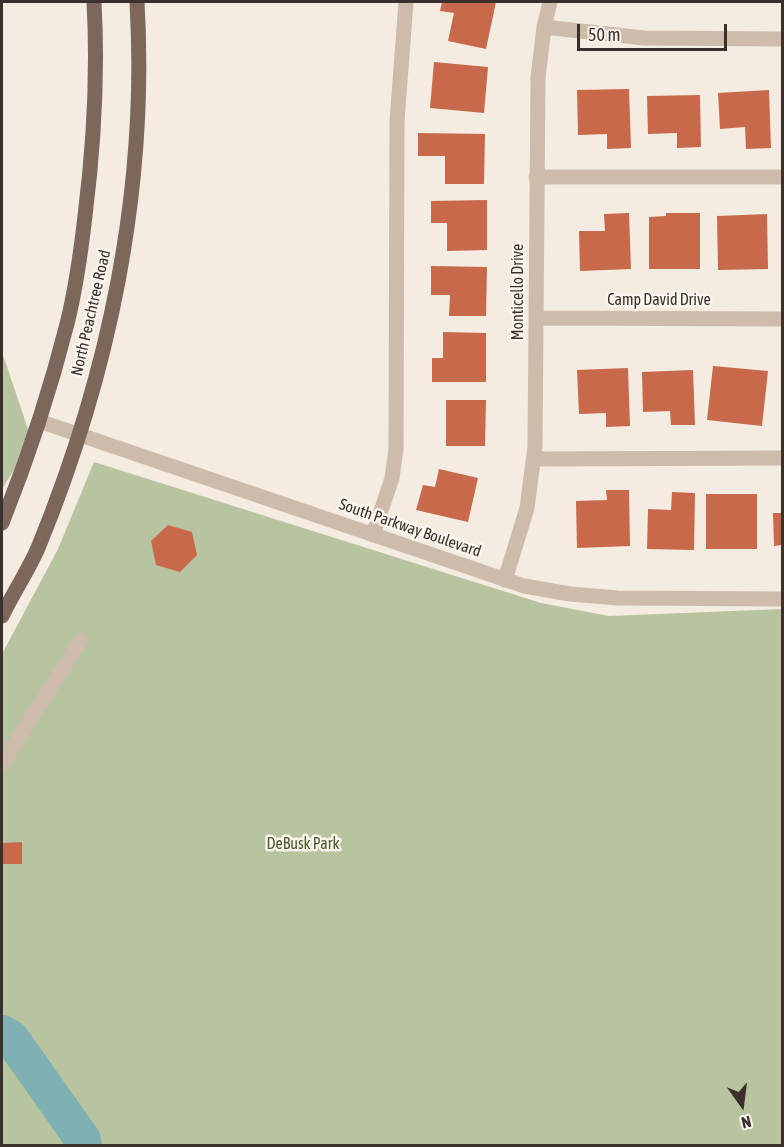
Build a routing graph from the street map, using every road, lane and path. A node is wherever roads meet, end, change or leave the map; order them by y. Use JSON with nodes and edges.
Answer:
{"nodes":[{"id":1,"x":94,"y":2,"type":"edge"},
{"id":2,"x":137,"y":2,"type":"edge"},
{"id":3,"x":406,"y":2,"type":"edge"},
{"id":4,"x":550,"y":2,"type":"edge"},
{"id":5,"x":544,"y":27,"type":"junction"},
{"id":6,"x":783,"y":39,"type":"edge"},
{"id":7,"x":537,"y":177,"type":"junction"},
{"id":8,"x":783,"y":177,"type":"edge"},
{"id":9,"x":536,"y":318,"type":"junction"},
{"id":10,"x":783,"y":319,"type":"edge"},
{"id":11,"x":39,"y":421,"type":"junction"},
{"id":12,"x":79,"y":435,"type":"junction"},
{"id":13,"x":783,"y":458,"type":"edge"},
{"id":14,"x":534,"y":459,"type":"junction"},
{"id":15,"x":2,"y":523,"type":"edge"},
{"id":16,"x":373,"y":535,"type":"junction"},
{"id":17,"x":505,"y":580,"type":"junction"},
{"id":18,"x":783,"y":599,"type":"edge"},
{"id":19,"x":2,"y":616,"type":"edge"},
{"id":20,"x":81,"y":640,"type":"dead end"},
{"id":21,"x":2,"y":764,"type":"edge"}],
"edges":[{"from":1,"to":11,"type":"main road","name":"North Peachtree Road"},
{"from":2,"to":12,"type":"main road","name":"North Peachtree Road"},
{"from":3,"to":16,"type":"street"},
{"from":4,"to":5,"type":"street","name":"Monticello Drive"},
{"from":5,"to":6,"type":"street"},
{"from":5,"to":7,"type":"street","name":"Monticello Drive"},
{"from":7,"to":8,"type":"street"},
{"from":7,"to":9,"type":"street","name":"Monticello Drive"},
{"from":9,"to":10,"type":"street","name":"Camp David Drive"},
{"from":9,"to":14,"type":"street","name":"Monticello Drive"},
{"from":11,"to":12,"type":"street","name":"South Parkway Boulevard"},
{"from":11,"to":15,"type":"main road","name":"North Peachtree Road"},
{"from":12,"to":16,"type":"street","name":"South Parkway Boulevard"},
{"from":12,"to":19,"type":"main road","name":"North Peachtree Road"},
{"from":13,"to":14,"type":"street"},
{"from":14,"to":17,"type":"street","name":"Monticello Drive"},
{"from":16,"to":17,"type":"street","name":"South Parkway Boulevard"},
{"from":17,"to":18,"type":"street","name":"South Parkway Boulevard"},
{"from":20,"to":21,"type":"street"}]}
